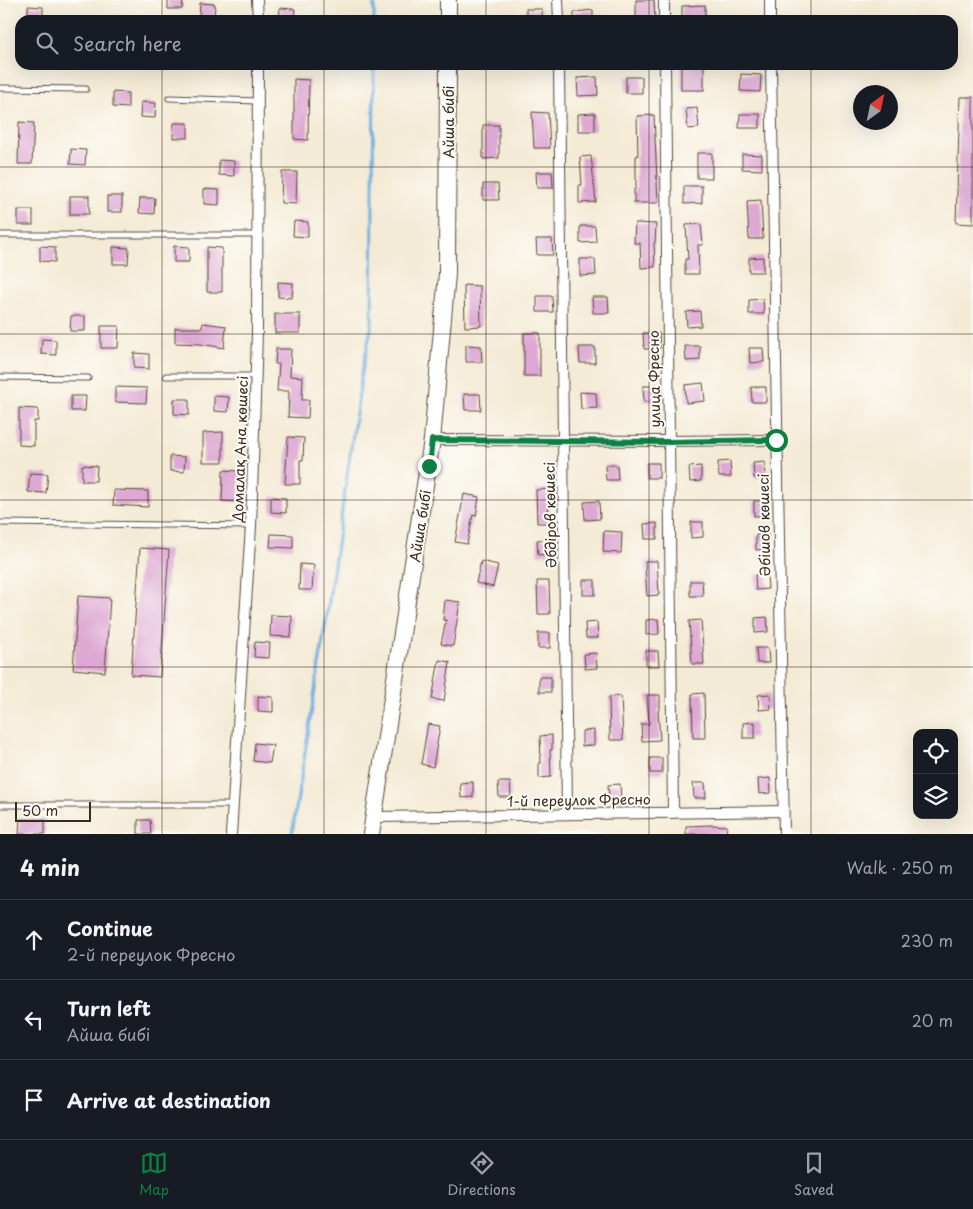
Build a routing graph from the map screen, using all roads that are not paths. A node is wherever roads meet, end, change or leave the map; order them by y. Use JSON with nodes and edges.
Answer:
{"nodes":[{"id":1,"x":257,"y":0,"type":"edge"},
{"id":2,"x":448,"y":0,"type":"edge"},
{"id":3,"x":558,"y":0,"type":"edge"},
{"id":4,"x":664,"y":0,"type":"edge"},
{"id":5,"x":770,"y":0,"type":"edge"},
{"id":6,"x":258,"y":15,"type":"edge"},
{"id":7,"x":448,"y":15,"type":"edge"},
{"id":8,"x":559,"y":15,"type":"edge"},
{"id":9,"x":664,"y":15,"type":"edge"},
{"id":10,"x":770,"y":15,"type":"edge"},
{"id":11,"x":258,"y":70,"type":"edge"},
{"id":12,"x":448,"y":70,"type":"edge"},
{"id":13,"x":559,"y":70,"type":"edge"},
{"id":14,"x":664,"y":70,"type":"edge"},
{"id":15,"x":771,"y":70,"type":"edge"},
{"id":16,"x":0,"y":88,"type":"edge"},
{"id":17,"x":86,"y":89,"type":"dead end"},
{"id":18,"x":169,"y":98,"type":"dead end"},
{"id":19,"x":258,"y":101,"type":"junction"},
{"id":20,"x":0,"y":235,"type":"edge"},
{"id":21,"x":258,"y":235,"type":"junction"},
{"id":22,"x":166,"y":376,"type":"dead end"},
{"id":23,"x":256,"y":376,"type":"junction"},
{"id":24,"x":0,"y":377,"type":"edge"},
{"id":25,"x":88,"y":378,"type":"dead end"},
{"id":26,"x":432,"y":440,"type":"junction"},
{"id":27,"x":563,"y":440,"type":"junction"},
{"id":28,"x":776,"y":440,"type":"junction"},
{"id":29,"x":668,"y":442,"type":"junction"},
{"id":30,"x":0,"y":523,"type":"edge"},
{"id":31,"x":251,"y":526,"type":"junction"},
{"id":32,"x":0,"y":805,"type":"edge"},
{"id":33,"x":233,"y":805,"type":"junction"},
{"id":34,"x":783,"y":811,"type":"junction"},
{"id":35,"x":673,"y":813,"type":"junction"},
{"id":36,"x":567,"y":814,"type":"junction"},
{"id":37,"x":375,"y":818,"type":"junction"},
{"id":38,"x":231,"y":834,"type":"edge"},
{"id":39,"x":372,"y":834,"type":"edge"},
{"id":40,"x":784,"y":834,"type":"edge"}],
"edges":[{"from":1,"to":6,"type":"street"},
{"from":2,"to":7,"type":"main road"},
{"from":3,"to":8,"type":"street"},
{"from":4,"to":9,"type":"street"},
{"from":5,"to":10,"type":"street"},
{"from":11,"to":19,"type":"street","name":"Домалақ Ана көшесі"},
{"from":12,"to":26,"type":"main road","name":"Айша бибі"},
{"from":13,"to":27,"type":"street","name":"Әбдіров көшесі"},
{"from":14,"to":29,"type":"street","name":"улица Фресно"},
{"from":15,"to":28,"type":"street","name":"Әбішов көшесі"},
{"from":16,"to":17,"type":"lane"},
{"from":18,"to":19,"type":"lane"},
{"from":19,"to":21,"type":"street","name":"Домалақ Ана көшесі"},
{"from":20,"to":21,"type":"lane"},
{"from":21,"to":23,"type":"street","name":"Домалақ Ана көшесі"},
{"from":22,"to":23,"type":"lane"},
{"from":23,"to":31,"type":"street","name":"Домалақ Ана көшесі"},
{"from":24,"to":25,"type":"lane"},
{"from":26,"to":27,"type":"street"},
{"from":26,"to":37,"type":"main road","name":"Айша бибі"},
{"from":27,"to":29,"type":"street"},
{"from":27,"to":36,"type":"street","name":"Әбдіров көшесі"},
{"from":28,"to":29,"type":"street"},
{"from":28,"to":34,"type":"street","name":"Әбішов көшесі"},
{"from":29,"to":35,"type":"street","name":"улица Фресно"},
{"from":30,"to":31,"type":"lane"},
{"from":31,"to":33,"type":"street","name":"Домалақ Ана көшесі"},
{"from":32,"to":33,"type":"lane"},
{"from":33,"to":38,"type":"street","name":"Домалақ Ана көшесі"},
{"from":34,"to":35,"type":"street","name":"1-й переулок Фресно"},
{"from":34,"to":40,"type":"street","name":"Әбішов көшесі"},
{"from":35,"to":36,"type":"street","name":"1-й переулок Фресно"},
{"from":36,"to":37,"type":"street","name":"1-й переулок Фресно"},
{"from":37,"to":39,"type":"main road","name":"Айша бибі"}]}
